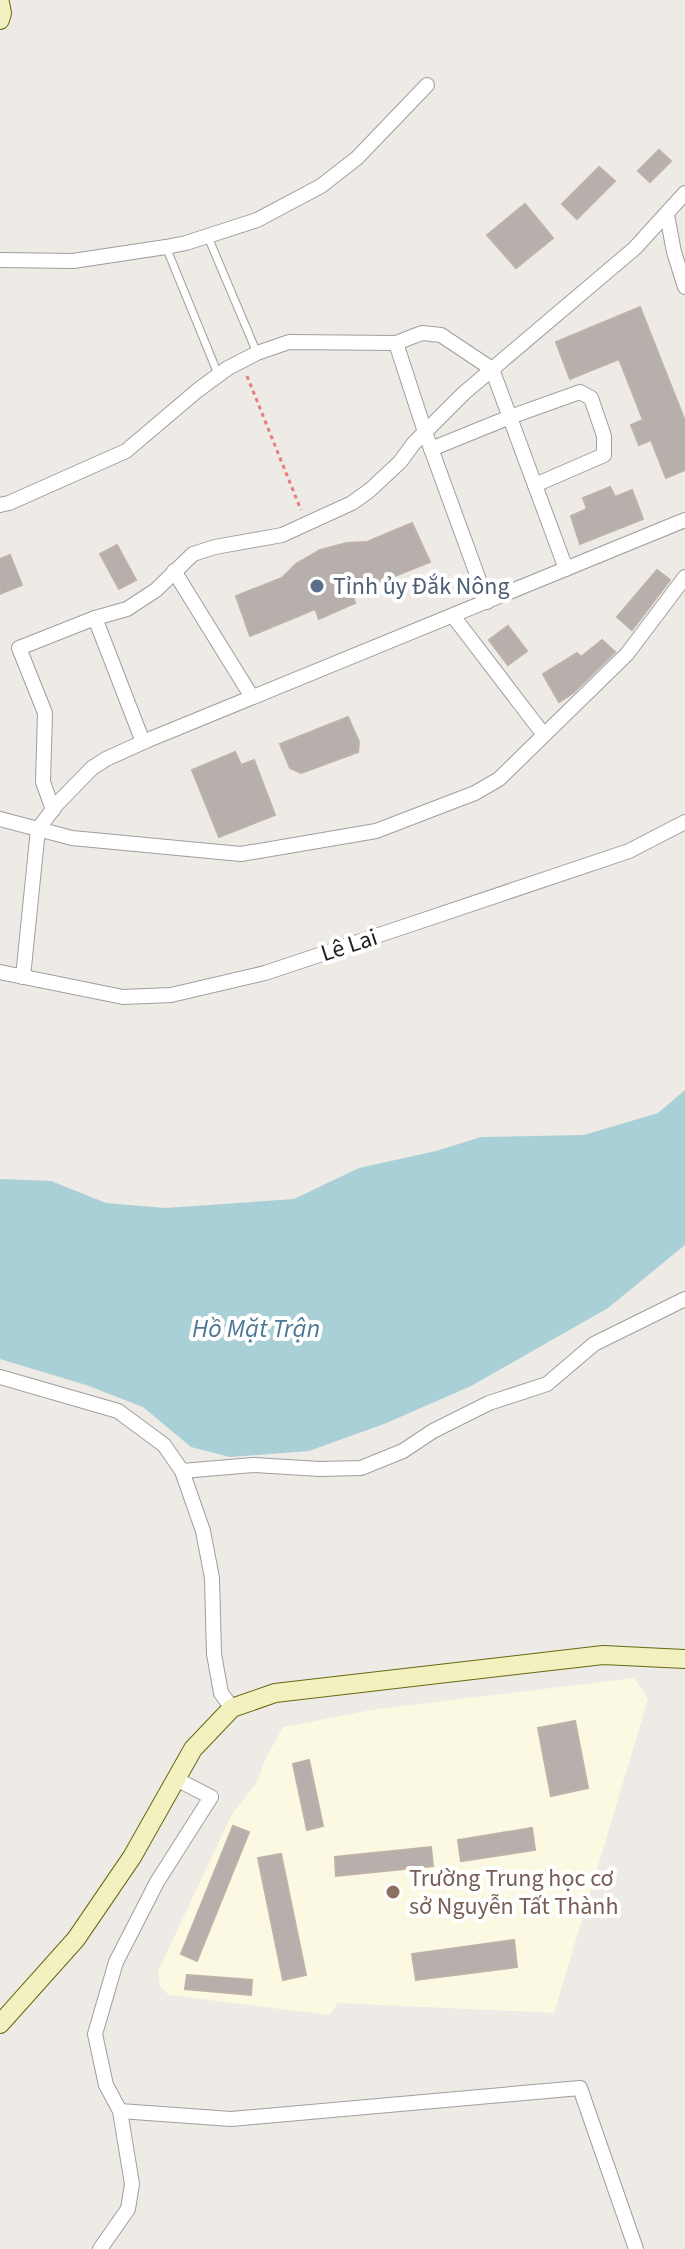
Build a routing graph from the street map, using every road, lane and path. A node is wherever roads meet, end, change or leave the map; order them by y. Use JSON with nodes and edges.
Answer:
{"nodes":[{"id":1,"x":0,"y":3,"type":"edge"},
{"id":2,"x":0,"y":20,"type":"edge"},
{"id":3,"x":427,"y":85,"type":"dead end"},
{"id":4,"x":685,"y":193,"type":"edge"},
{"id":5,"x":667,"y":215,"type":"junction"},
{"id":6,"x":208,"y":237,"type":"junction"},
{"id":7,"x":166,"y":247,"type":"junction"},
{"id":8,"x":0,"y":260,"type":"edge"},
{"id":9,"x":685,"y":287,"type":"edge"},
{"id":10,"x":396,"y":343,"type":"junction"},
{"id":11,"x":257,"y":353,"type":"junction"},
{"id":12,"x":241,"y":361,"type":"junction"},
{"id":13,"x":492,"y":369,"type":"junction"},
{"id":14,"x":219,"y":375,"type":"junction"},
{"id":15,"x":510,"y":417,"type":"junction"},
{"id":16,"x":425,"y":432,"type":"junction"},
{"id":17,"x":431,"y":449,"type":"junction"},
{"id":18,"x":535,"y":485,"type":"junction"},
{"id":19,"x":0,"y":505,"type":"edge"},
{"id":20,"x":685,"y":520,"type":"edge"},
{"id":21,"x":307,"y":525,"type":"junction"},
{"id":22,"x":566,"y":569,"type":"junction"},
{"id":23,"x":174,"y":571,"type":"junction"},
{"id":24,"x":685,"y":577,"type":"edge"},
{"id":25,"x":487,"y":602,"type":"junction"},
{"id":26,"x":453,"y":616,"type":"junction"},
{"id":27,"x":95,"y":618,"type":"junction"},
{"id":28,"x":252,"y":697,"type":"junction"},
{"id":29,"x":544,"y":735,"type":"junction"},
{"id":30,"x":143,"y":742,"type":"junction"},
{"id":31,"x":53,"y":810,"type":"junction"},
{"id":32,"x":0,"y":819,"type":"edge"},
{"id":33,"x":685,"y":822,"type":"edge"},
{"id":34,"x":38,"y":829,"type":"junction"},
{"id":35,"x":0,"y":972,"type":"edge"},
{"id":36,"x":23,"y":977,"type":"junction"},
{"id":37,"x":685,"y":1299,"type":"edge"},
{"id":38,"x":0,"y":1377,"type":"edge"},
{"id":39,"x":182,"y":1471,"type":"junction"},
{"id":40,"x":685,"y":1659,"type":"edge"},
{"id":41,"x":232,"y":1708,"type":"junction"},
{"id":42,"x":176,"y":1779,"type":"junction"},
{"id":43,"x":0,"y":2024,"type":"edge"},
{"id":44,"x":120,"y":2111,"type":"junction"},
{"id":45,"x":100,"y":2249,"type":"edge"},
{"id":46,"x":636,"y":2249,"type":"edge"}],
"edges":[{"from":1,"to":2,"type":"main road"},
{"from":3,"to":6,"type":"street"},
{"from":4,"to":5,"type":"street"},
{"from":5,"to":9,"type":"street"},
{"from":5,"to":13,"type":"street"},
{"from":6,"to":7,"type":"street"},
{"from":6,"to":11,"type":"lane"},
{"from":7,"to":8,"type":"street"},
{"from":7,"to":14,"type":"lane"},
{"from":10,"to":11,"type":"street"},
{"from":10,"to":13,"type":"street"},
{"from":10,"to":16,"type":"street"},
{"from":11,"to":12,"type":"street"},
{"from":12,"to":14,"type":"street"},
{"from":12,"to":21,"type":"path"},
{"from":13,"to":15,"type":"street"},
{"from":13,"to":16,"type":"street"},
{"from":14,"to":19,"type":"street"},
{"from":15,"to":17,"type":"street"},
{"from":15,"to":18,"type":"street"},
{"from":15,"to":18,"type":"street"},
{"from":16,"to":17,"type":"street"},
{"from":16,"to":21,"type":"street"},
{"from":17,"to":25,"type":"street"},
{"from":18,"to":22,"type":"street"},
{"from":20,"to":22,"type":"street"},
{"from":21,"to":23,"type":"street"},
{"from":22,"to":25,"type":"street"},
{"from":23,"to":27,"type":"street"},
{"from":23,"to":28,"type":"street"},
{"from":24,"to":29,"type":"street"},
{"from":25,"to":26,"type":"street"},
{"from":26,"to":28,"type":"street"},
{"from":26,"to":29,"type":"street"},
{"from":27,"to":30,"type":"street"},
{"from":27,"to":31,"type":"street"},
{"from":28,"to":30,"type":"street"},
{"from":29,"to":34,"type":"street"},
{"from":30,"to":31,"type":"street"},
{"from":31,"to":34,"type":"street"},
{"from":32,"to":34,"type":"street"},
{"from":33,"to":36,"type":"street","name":"Lê Lai"},
{"from":34,"to":36,"type":"street"},
{"from":35,"to":36,"type":"street","name":"Lê Lai"},
{"from":37,"to":39,"type":"street"},
{"from":38,"to":39,"type":"street"},
{"from":39,"to":41,"type":"street"},
{"from":40,"to":41,"type":"main road"},
{"from":41,"to":42,"type":"main road"},
{"from":42,"to":43,"type":"main road"},
{"from":42,"to":44,"type":"street"},
{"from":44,"to":45,"type":"street"},
{"from":44,"to":46,"type":"street"}]}
